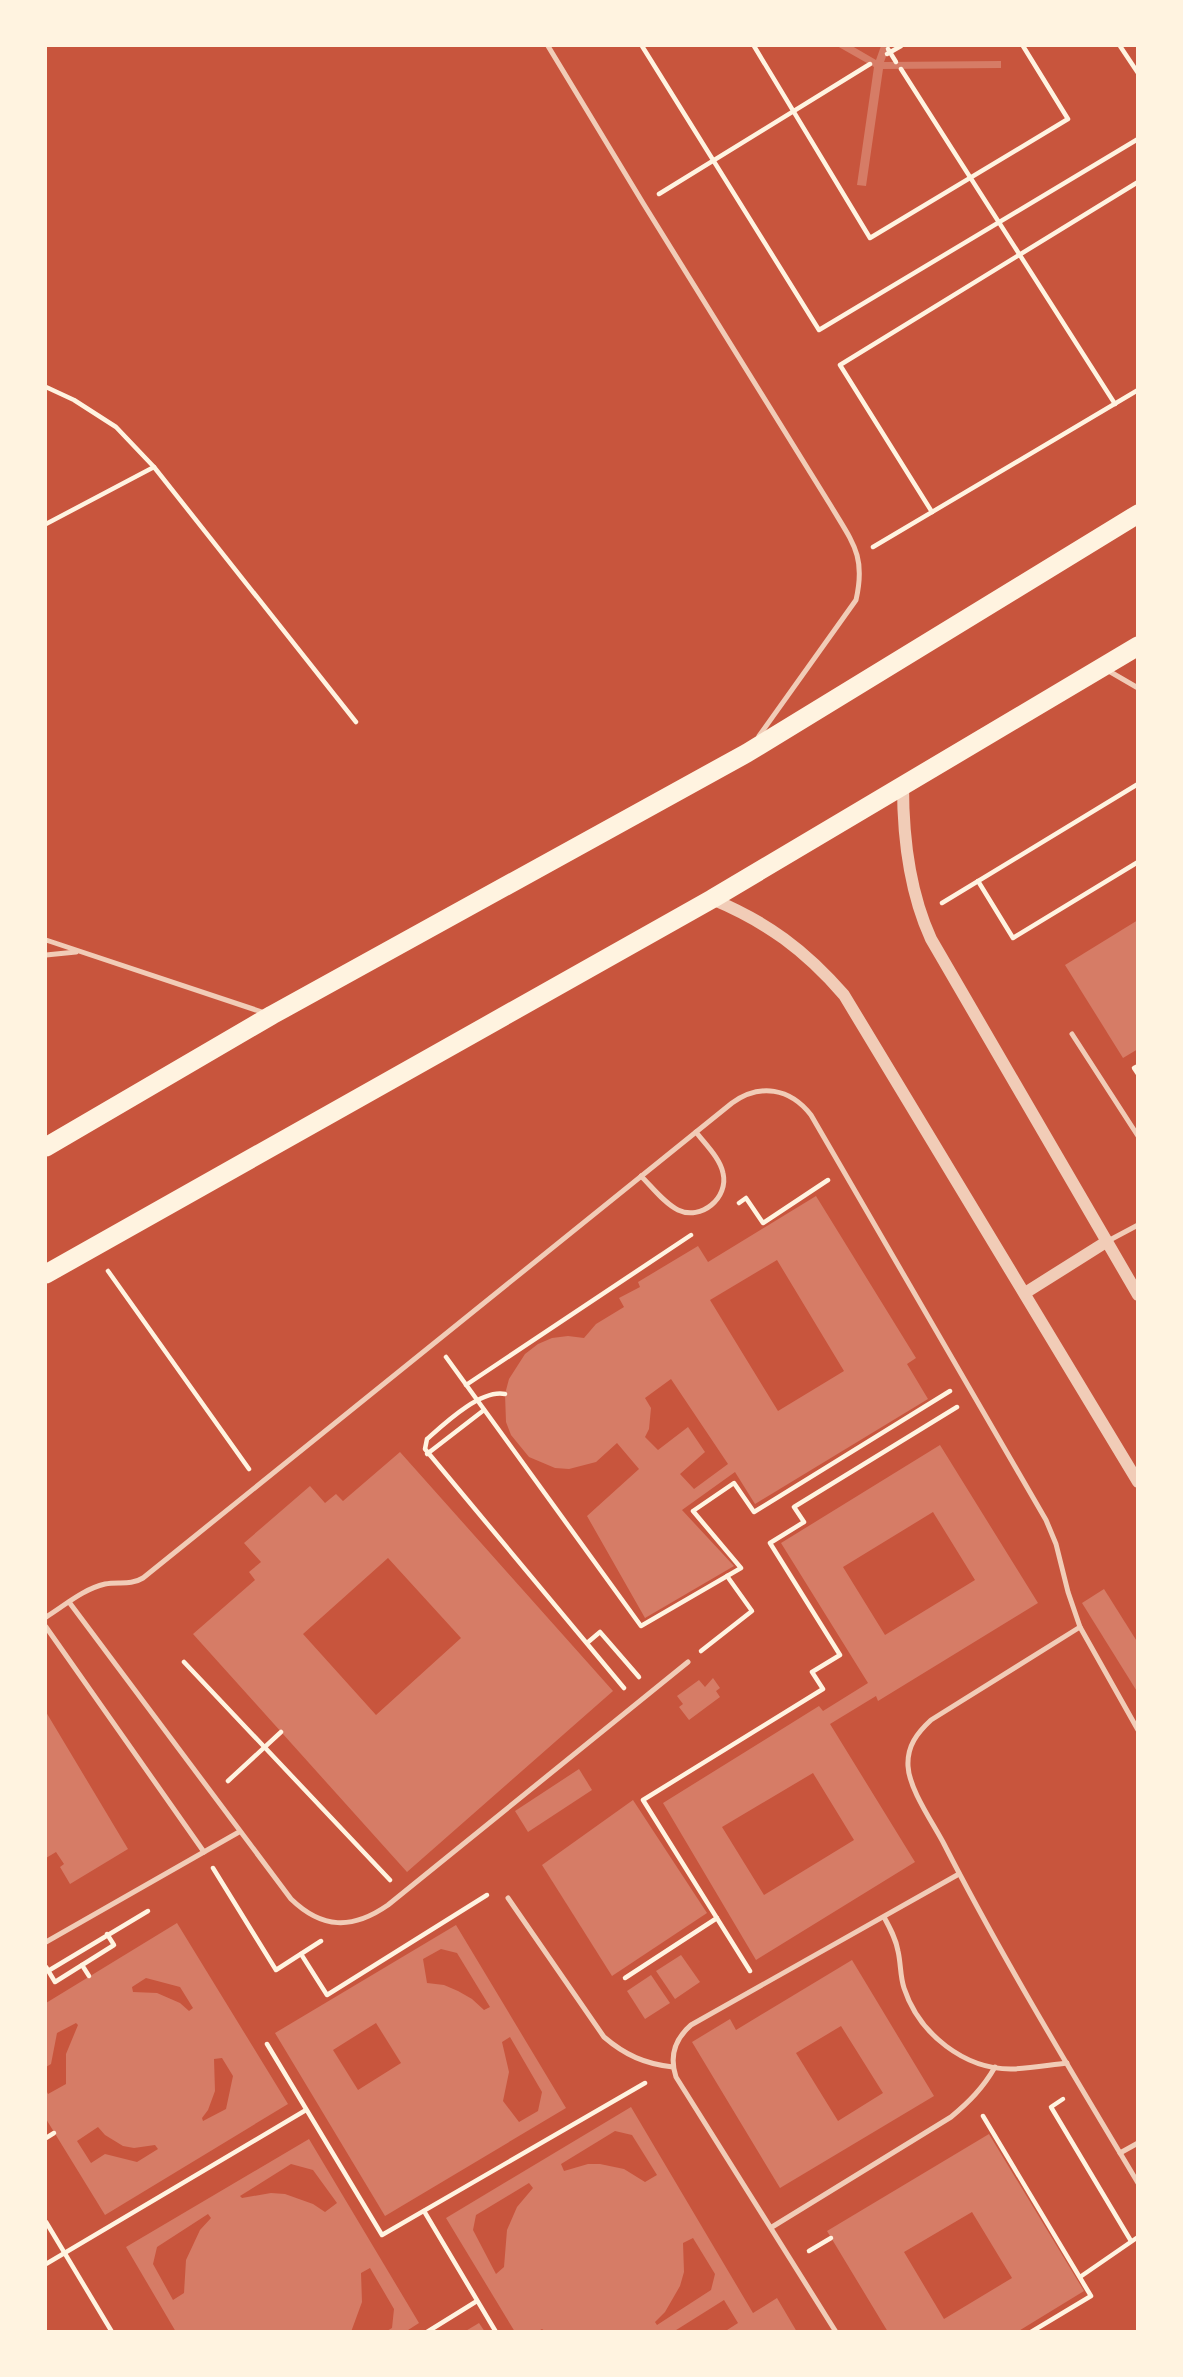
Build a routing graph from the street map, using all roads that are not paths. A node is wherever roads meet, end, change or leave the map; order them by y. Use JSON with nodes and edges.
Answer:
{"nodes":[{"id":1,"x":548,"y":46,"type":"edge"},
{"id":2,"x":1138,"y":514,"type":"edge"},
{"id":3,"x":1138,"y":646,"type":"edge"},
{"id":4,"x":1101,"y":667,"type":"junction"},
{"id":5,"x":1138,"y":688,"type":"edge"},
{"id":6,"x":747,"y":753,"type":"junction"},
{"id":7,"x":903,"y":786,"type":"junction"},
{"id":8,"x":712,"y":899,"type":"junction"},
{"id":9,"x":46,"y":940,"type":"edge"},
{"id":10,"x":83,"y":952,"type":"junction"},
{"id":11,"x":46,"y":955,"type":"edge"},
{"id":12,"x":272,"y":1015,"type":"junction"},
{"id":13,"x":1072,"y":1034,"type":"dead end"},
{"id":14,"x":696,"y":1132,"type":"junction"},
{"id":15,"x":1138,"y":1136,"type":"edge"},
{"id":16,"x":46,"y":1147,"type":"edge"},
{"id":17,"x":641,"y":1176,"type":"junction"},
{"id":18,"x":1138,"y":1225,"type":"edge"},
{"id":19,"x":1106,"y":1242,"type":"junction"},
{"id":20,"x":46,"y":1274,"type":"edge"},
{"id":21,"x":1025,"y":1293,"type":"junction"},
{"id":22,"x":1138,"y":1295,"type":"edge"},
{"id":23,"x":1138,"y":1482,"type":"edge"},
{"id":24,"x":69,"y":1602,"type":"junction"},
{"id":25,"x":46,"y":1617,"type":"edge"},
{"id":26,"x":46,"y":1627,"type":"edge"},
{"id":27,"x":1080,"y":1627,"type":"junction"},
{"id":28,"x":688,"y":1662,"type":"road end"},
{"id":29,"x":1138,"y":1730,"type":"edge"},
{"id":30,"x":239,"y":1832,"type":"junction"},
{"id":31,"x":204,"y":1852,"type":"junction"},
{"id":32,"x":959,"y":1874,"type":"junction"},
{"id":33,"x":508,"y":1898,"type":"dead end"},
{"id":34,"x":884,"y":1917,"type":"junction"},
{"id":35,"x":46,"y":1942,"type":"edge"},
{"id":36,"x":1067,"y":2063,"type":"junction"},
{"id":37,"x":673,"y":2067,"type":"junction"},
{"id":38,"x":995,"y":2067,"type":"junction"},
{"id":39,"x":1138,"y":2143,"type":"edge"},
{"id":40,"x":1120,"y":2153,"type":"junction"},
{"id":41,"x":1138,"y":2183,"type":"edge"},
{"id":42,"x":772,"y":2227,"type":"junction"},
{"id":43,"x":836,"y":2332,"type":"edge"}],
"edges":[{"from":1,"to":6,"type":"lane"},
{"from":2,"to":6,"type":"highway"},
{"from":3,"to":4,"type":"highway"},
{"from":4,"to":5,"type":"lane"},
{"from":4,"to":7,"type":"highway"},
{"from":6,"to":12,"type":"highway"},
{"from":7,"to":8,"type":"highway"},
{"from":7,"to":19,"type":"street"},
{"from":8,"to":20,"type":"highway"},
{"from":8,"to":21,"type":"street"},
{"from":9,"to":10,"type":"lane"},
{"from":10,"to":11,"type":"lane"},
{"from":10,"to":12,"type":"lane"},
{"from":12,"to":16,"type":"highway"},
{"from":13,"to":15,"type":"lane"},
{"from":14,"to":17,"type":"lane"},
{"from":14,"to":17,"type":"lane"},
{"from":14,"to":27,"type":"lane"},
{"from":17,"to":24,"type":"lane"},
{"from":18,"to":19,"type":"lane"},
{"from":19,"to":21,"type":"street"},
{"from":19,"to":22,"type":"street"},
{"from":21,"to":23,"type":"street"},
{"from":24,"to":25,"type":"lane"},
{"from":24,"to":30,"type":"lane"},
{"from":26,"to":31,"type":"lane"},
{"from":27,"to":29,"type":"lane"},
{"from":27,"to":32,"type":"lane"},
{"from":28,"to":30,"type":"lane"},
{"from":30,"to":31,"type":"lane"},
{"from":31,"to":35,"type":"lane"},
{"from":32,"to":34,"type":"lane"},
{"from":32,"to":36,"type":"lane"},
{"from":33,"to":37,"type":"lane"},
{"from":34,"to":37,"type":"lane"},
{"from":34,"to":38,"type":"lane"},
{"from":36,"to":38,"type":"lane"},
{"from":36,"to":40,"type":"lane"},
{"from":37,"to":42,"type":"lane"},
{"from":38,"to":42,"type":"lane"},
{"from":39,"to":40,"type":"lane"},
{"from":40,"to":41,"type":"lane"},
{"from":42,"to":43,"type":"lane"}]}
